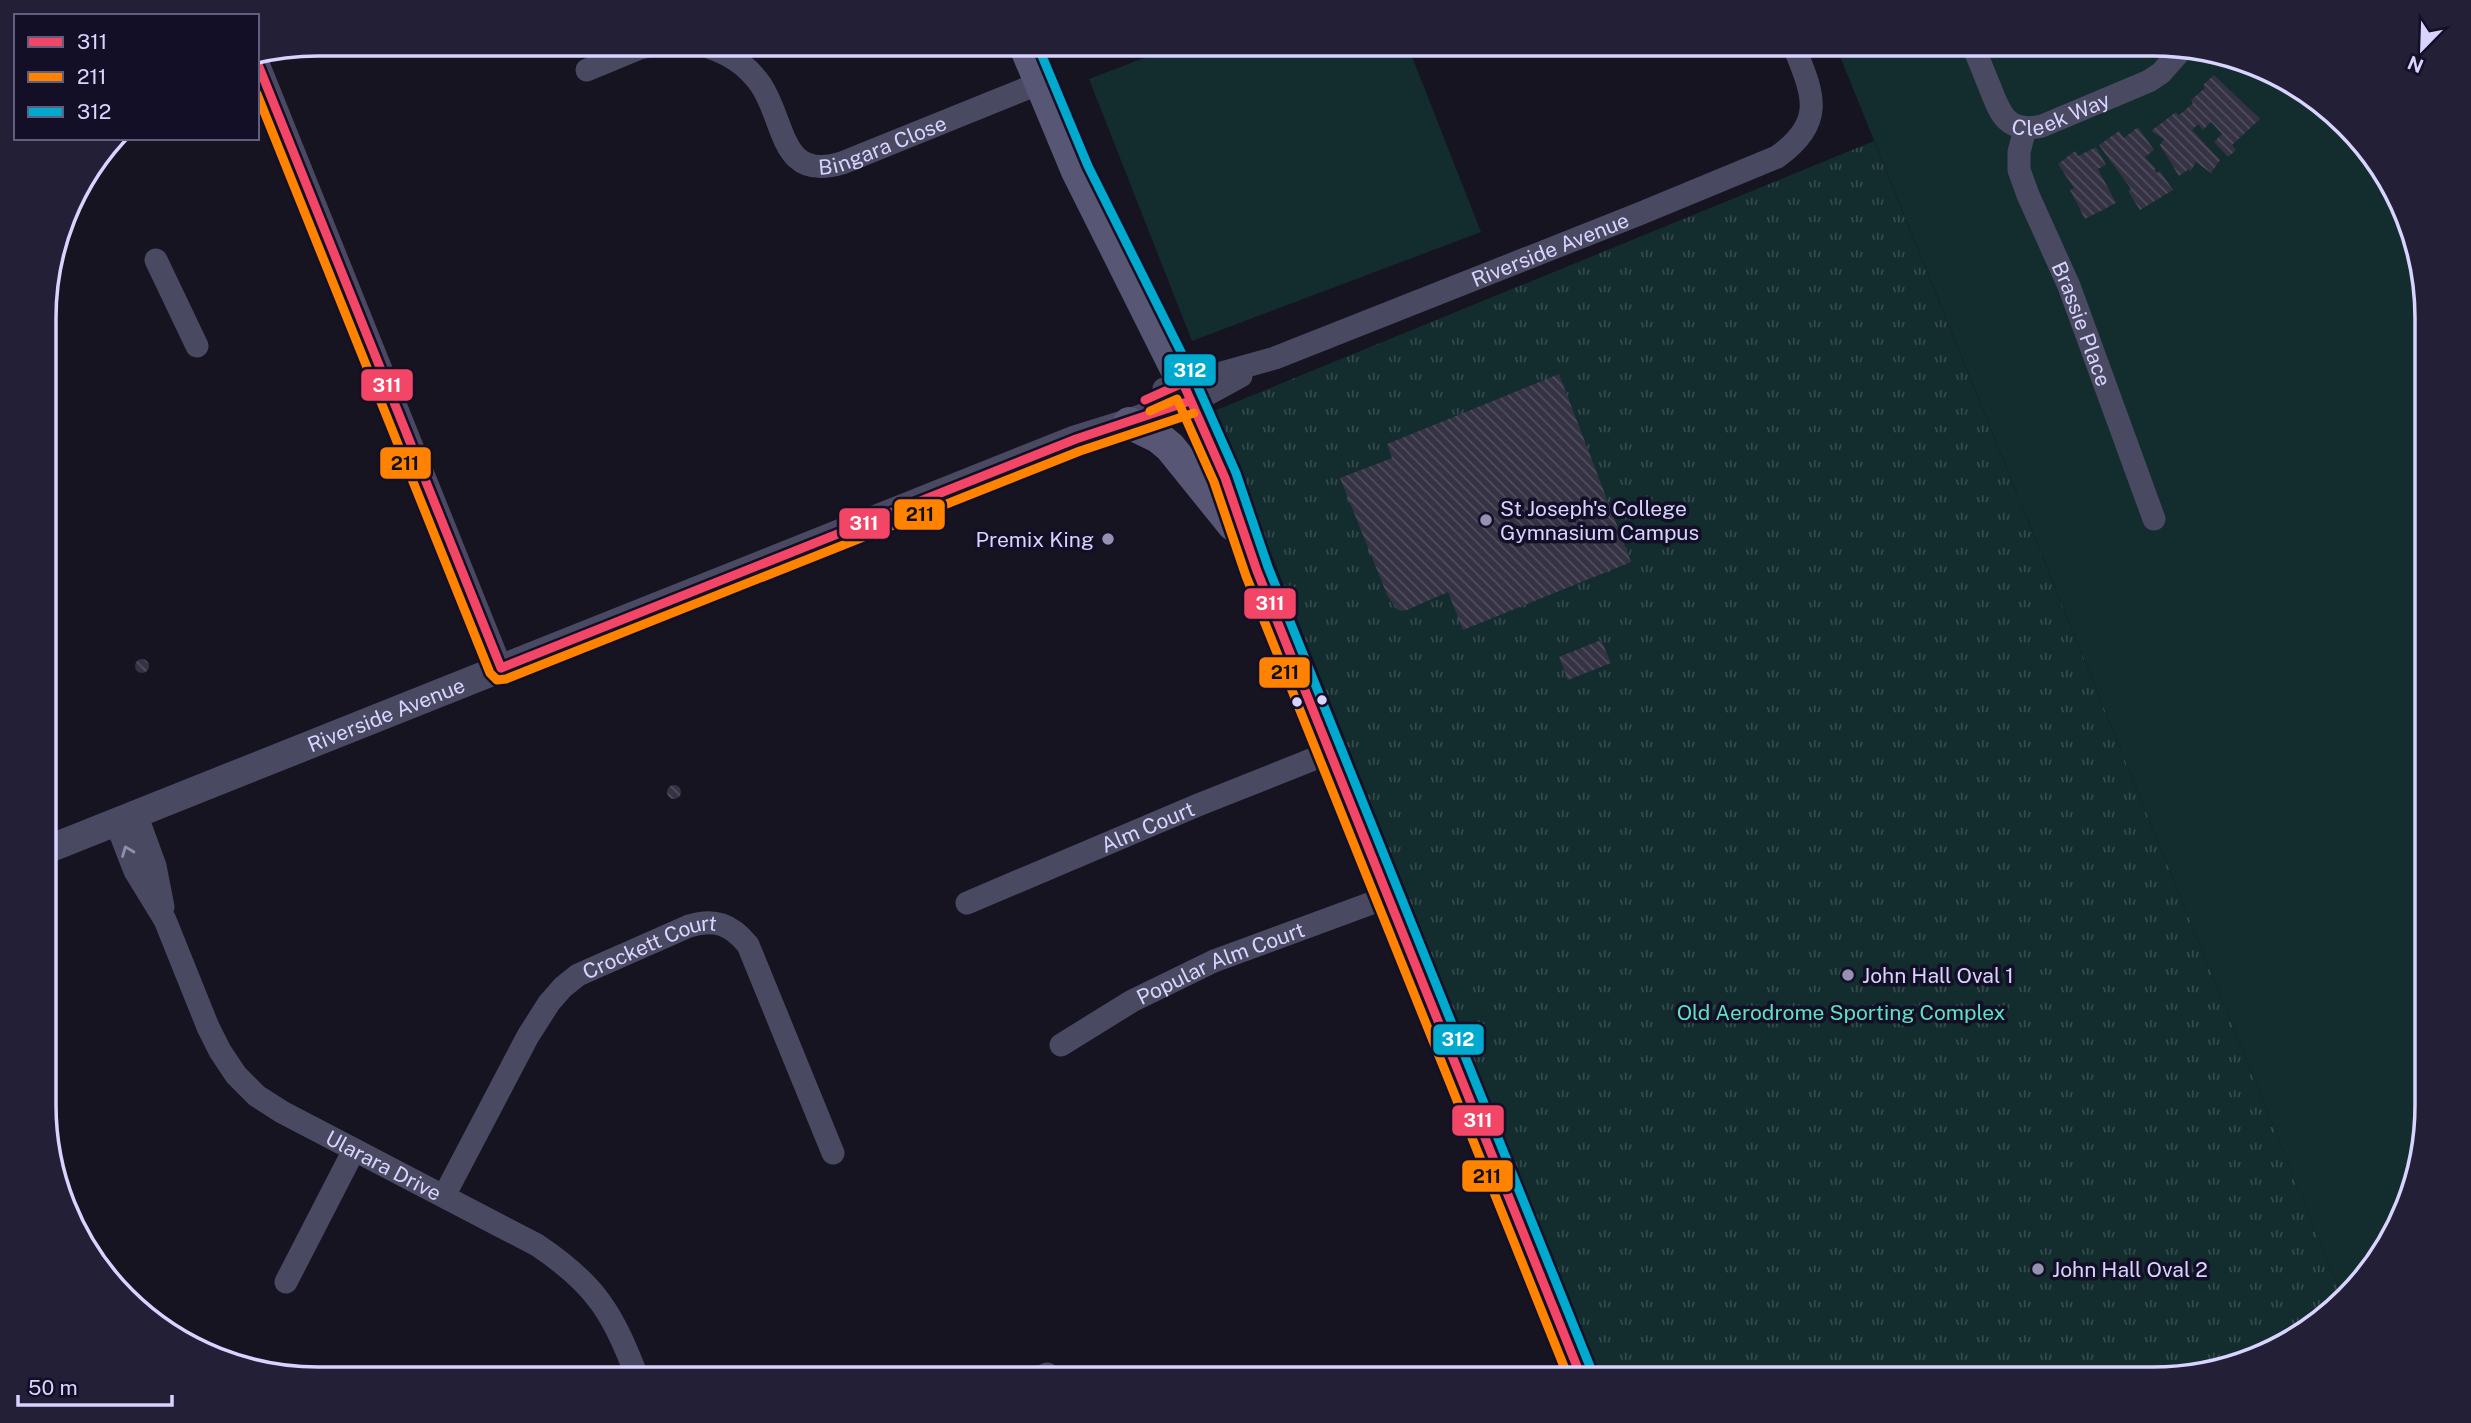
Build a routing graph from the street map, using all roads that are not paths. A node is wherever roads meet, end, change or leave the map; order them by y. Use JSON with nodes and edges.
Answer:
{"nodes":[{"id":1,"x":621,"y":56,"type":"edge"},
{"id":2,"x":727,"y":56,"type":"edge"},
{"id":3,"x":1029,"y":56,"type":"edge"},
{"id":4,"x":1798,"y":56,"type":"edge"},
{"id":5,"x":1977,"y":56,"type":"edge"},
{"id":6,"x":2175,"y":57,"type":"edge"},
{"id":7,"x":259,"y":66,"type":"edge"},
{"id":8,"x":587,"y":70,"type":"dead end"},
{"id":9,"x":1040,"y":83,"type":"junction"},
{"id":10,"x":2025,"y":128,"type":"junction"},
{"id":11,"x":156,"y":260,"type":"dead end"},
{"id":12,"x":197,"y":346,"type":"dead end"},
{"id":13,"x":1177,"y":395,"type":"junction"},
{"id":14,"x":1129,"y":423,"type":"junction"},
{"id":15,"x":1076,"y":439,"type":"junction"},
{"id":16,"x":2154,"y":519,"type":"dead end"},
{"id":17,"x":1234,"y":526,"type":"junction"},
{"id":18,"x":1257,"y":571,"type":"junction"},
{"id":19,"x":501,"y":668,"type":"junction"},
{"id":20,"x":1331,"y":752,"type":"junction"},
{"id":21,"x":126,"y":818,"type":"junction"},
{"id":22,"x":56,"y":846,"type":"edge"},
{"id":23,"x":1388,"y":897,"type":"junction"},
{"id":24,"x":967,"y":903,"type":"dead end"},
{"id":25,"x":1061,"y":1045,"type":"dead end"},
{"id":26,"x":354,"y":1150,"type":"junction"},
{"id":27,"x":833,"y":1153,"type":"dead end"},
{"id":28,"x":444,"y":1196,"type":"junction"},
{"id":29,"x":286,"y":1282,"type":"dead end"},
{"id":30,"x":633,"y":1367,"type":"edge"},
{"id":31,"x":1577,"y":1367,"type":"edge"}],
"edges":[{"from":1,"to":8,"type":"street"},
{"from":2,"to":9,"type":"street","name":"Bingara Close"},
{"from":3,"to":9,"type":"main road"},
{"from":4,"to":13,"type":"street","name":"Riverside Avenue"},
{"from":5,"to":10,"type":"street","name":"Cleek Way"},
{"from":6,"to":10,"type":"street","name":"Cleek Way"},
{"from":7,"to":19,"type":"street"},
{"from":9,"to":13,"type":"main road"},
{"from":10,"to":16,"type":"street","name":"Brassie Place"},
{"from":11,"to":12,"type":"street"},
{"from":13,"to":14,"type":"street","name":"Riverside Avenue"},
{"from":13,"to":15,"type":"street","name":"Riverside Avenue"},
{"from":13,"to":17,"type":"main road"},
{"from":13,"to":18,"type":"main road"},
{"from":14,"to":15,"type":"street","name":"Riverside Avenue"},
{"from":14,"to":17,"type":"main road"},
{"from":15,"to":19,"type":"street","name":"Riverside Avenue"},
{"from":17,"to":18,"type":"main road"},
{"from":18,"to":20,"type":"main road"},
{"from":19,"to":21,"type":"street","name":"Riverside Avenue"},
{"from":20,"to":23,"type":"main road"},
{"from":20,"to":24,"type":"street","name":"Alm Court"},
{"from":21,"to":22,"type":"street","name":"Riverside Avenue"},
{"from":21,"to":26,"type":"street","name":"Ularara Drive"},
{"from":23,"to":25,"type":"street","name":"Popular Alm Court"},
{"from":23,"to":31,"type":"main road"},
{"from":26,"to":28,"type":"street","name":"Ularara Drive"},
{"from":26,"to":29,"type":"street"},
{"from":27,"to":28,"type":"street","name":"Crockett Court"},
{"from":28,"to":30,"type":"street","name":"Ularara Drive"}]}
